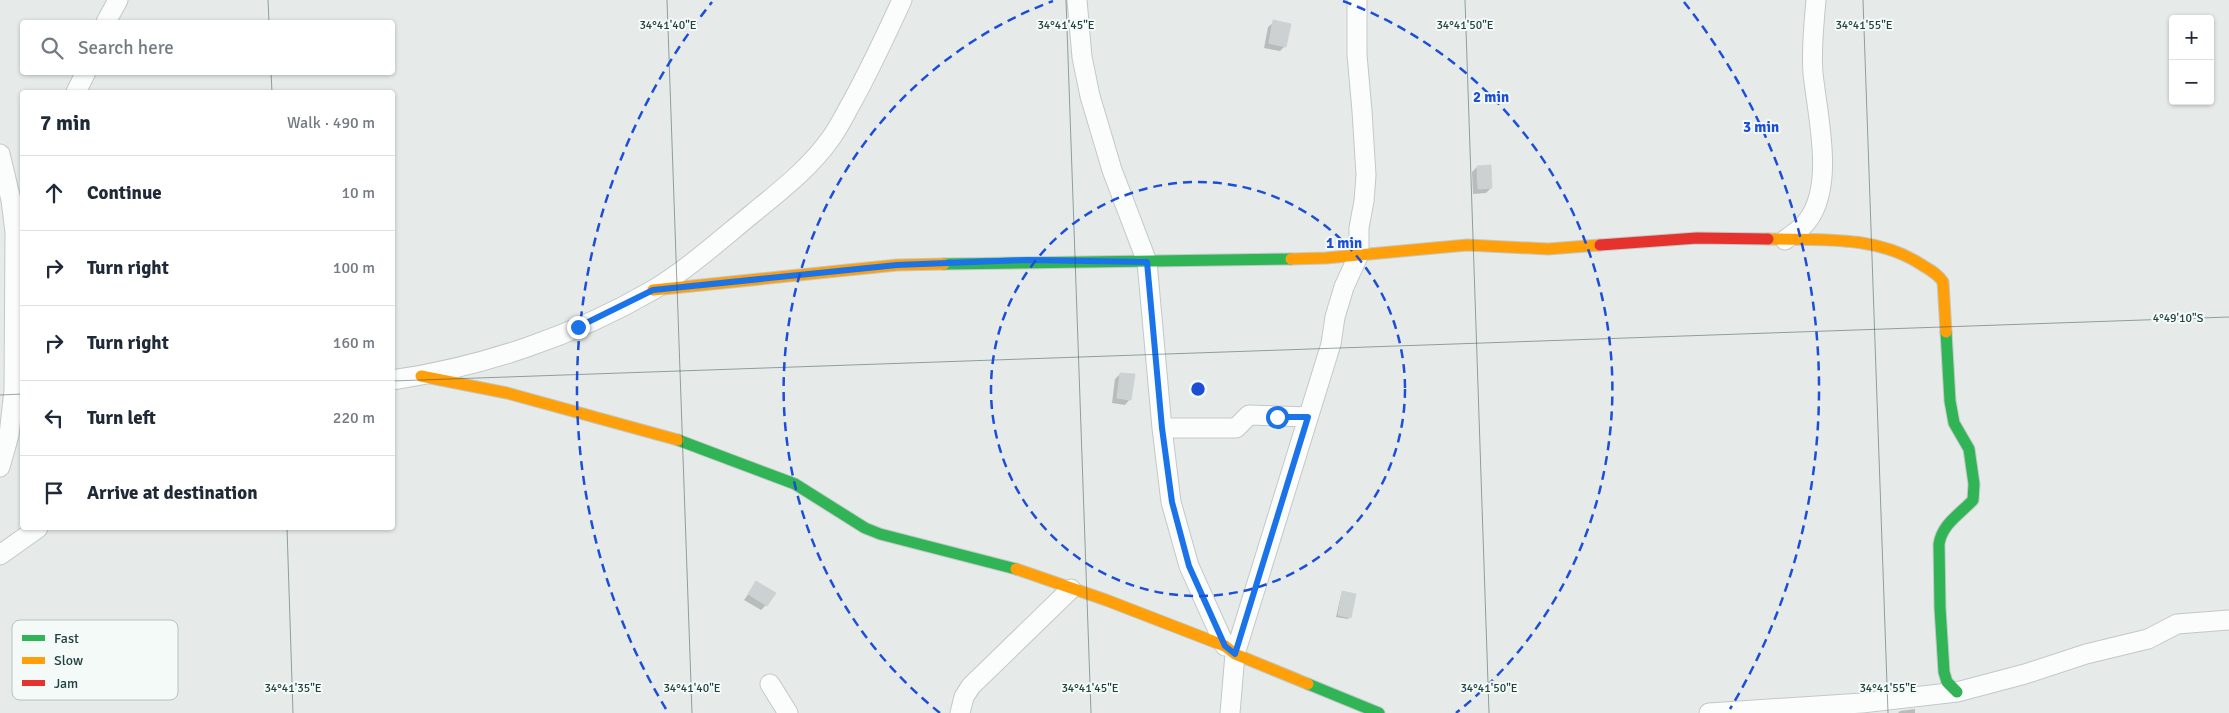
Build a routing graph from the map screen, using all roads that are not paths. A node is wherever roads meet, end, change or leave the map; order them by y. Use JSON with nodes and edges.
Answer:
{"nodes":[{"id":1,"x":118,"y":0,"type":"edge"},
{"id":2,"x":902,"y":0,"type":"edge"},
{"id":3,"x":1076,"y":0,"type":"edge"},
{"id":4,"x":1358,"y":0,"type":"edge"},
{"id":5,"x":1816,"y":0,"type":"edge"},
{"id":6,"x":107,"y":20,"type":"edge"},
{"id":7,"x":84,"y":75,"type":"edge"},
{"id":8,"x":77,"y":90,"type":"edge"},
{"id":9,"x":0,"y":154,"type":"edge"},
{"id":10,"x":1785,"y":240,"type":"junction"},
{"id":11,"x":1359,"y":254,"type":"junction"},
{"id":12,"x":1147,"y":262,"type":"junction"},
{"id":13,"x":653,"y":290,"type":"junction"},
{"id":14,"x":20,"y":352,"type":"edge"},
{"id":15,"x":421,"y":376,"type":"junction"},
{"id":16,"x":395,"y":380,"type":"edge"},
{"id":17,"x":13,"y":386,"type":"edge"},
{"id":18,"x":1308,"y":417,"type":"junction"},
{"id":19,"x":1162,"y":428,"type":"junction"},
{"id":20,"x":0,"y":467,"type":"edge"},
{"id":21,"x":35,"y":530,"type":"edge"},
{"id":22,"x":0,"y":555,"type":"edge"},
{"id":23,"x":1071,"y":589,"type":"junction"},
{"id":24,"x":2229,"y":620,"type":"edge"},
{"id":25,"x":1230,"y":650,"type":"junction"},
{"id":26,"x":770,"y":684,"type":"dead end"},
{"id":27,"x":1957,"y":692,"type":"junction"},
{"id":28,"x":788,"y":713,"type":"edge"},
{"id":29,"x":960,"y":713,"type":"edge"},
{"id":30,"x":1230,"y":713,"type":"edge"},
{"id":31,"x":1379,"y":713,"type":"edge"},
{"id":32,"x":1709,"y":713,"type":"edge"}],
"edges":[{"from":1,"to":6,"type":"street"},
{"from":2,"to":13,"type":"street"},
{"from":3,"to":12,"type":"street"},
{"from":4,"to":11,"type":"street"},
{"from":5,"to":10,"type":"street"},
{"from":7,"to":8,"type":"street"},
{"from":9,"to":17,"type":"street"},
{"from":10,"to":11,"type":"street"},
{"from":10,"to":27,"type":"street"},
{"from":11,"to":12,"type":"street"},
{"from":11,"to":18,"type":"street"},
{"from":12,"to":13,"type":"street"},
{"from":12,"to":19,"type":"street"},
{"from":13,"to":15,"type":"street"},
{"from":14,"to":17,"type":"street"},
{"from":15,"to":16,"type":"street"},
{"from":15,"to":23,"type":"street"},
{"from":17,"to":20,"type":"street"},
{"from":18,"to":19,"type":"street"},
{"from":18,"to":25,"type":"street"},
{"from":19,"to":25,"type":"street"},
{"from":21,"to":22,"type":"street"},
{"from":23,"to":25,"type":"street"},
{"from":23,"to":29,"type":"street"},
{"from":24,"to":27,"type":"street"},
{"from":25,"to":30,"type":"street"},
{"from":25,"to":31,"type":"street"},
{"from":26,"to":28,"type":"street"},
{"from":27,"to":32,"type":"street"}]}
